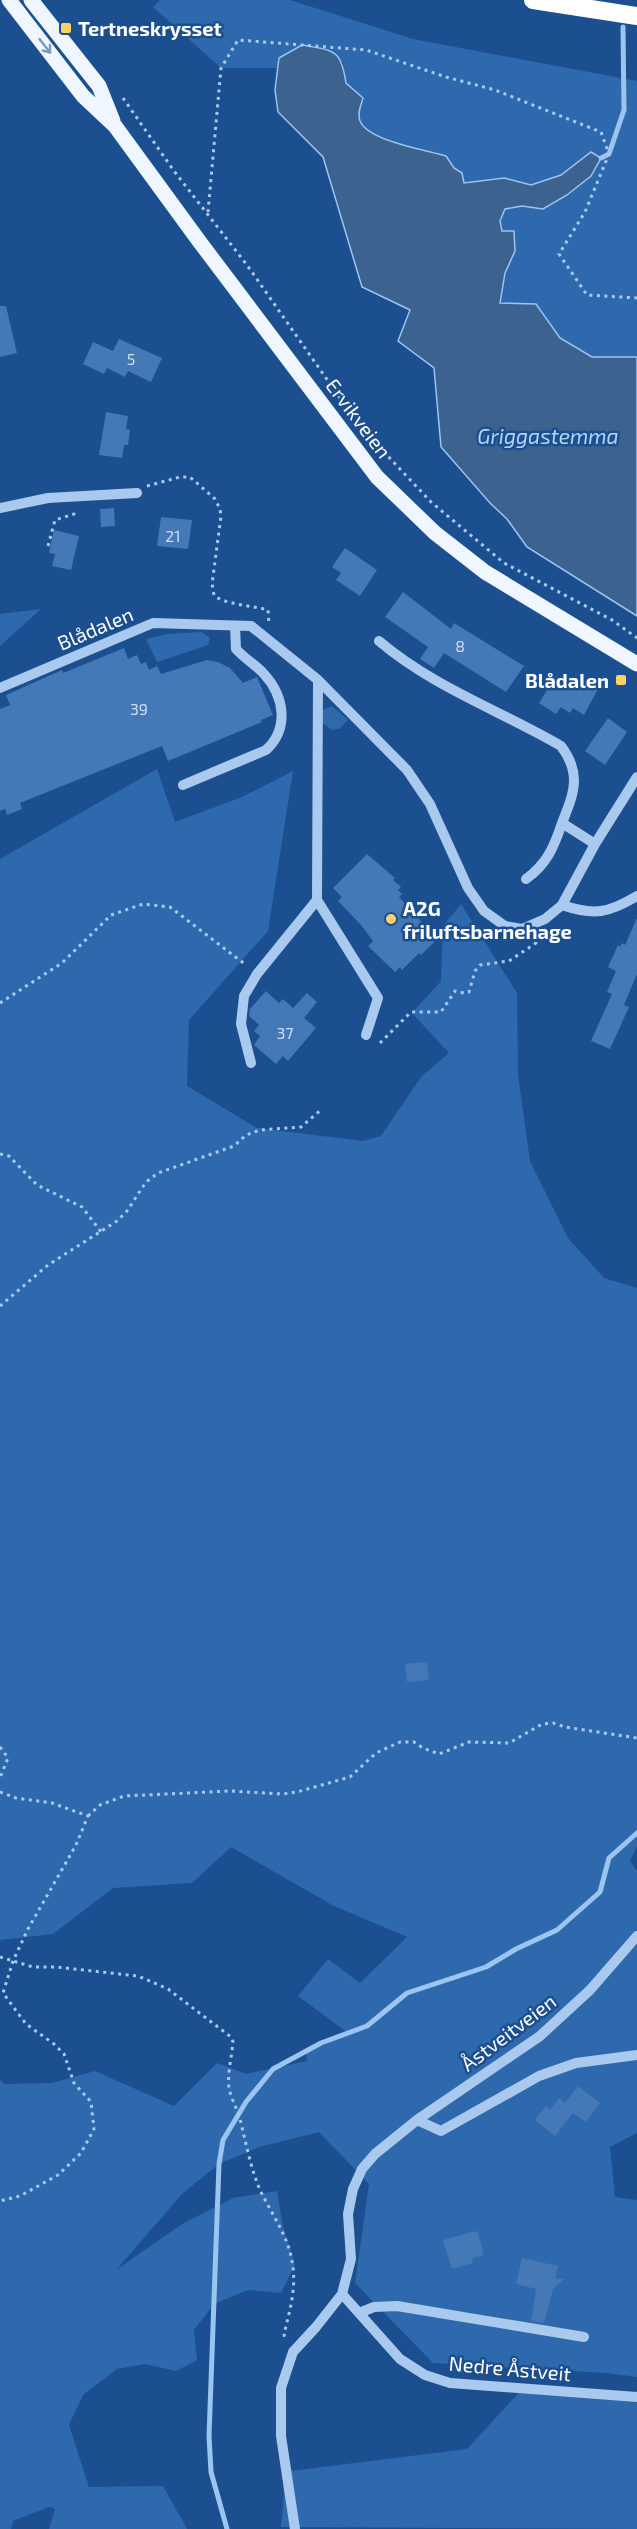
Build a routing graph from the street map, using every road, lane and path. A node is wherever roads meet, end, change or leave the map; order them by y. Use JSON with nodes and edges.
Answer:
{"nodes":[{"id":1,"x":9,"y":0,"type":"edge"},
{"id":2,"x":31,"y":0,"type":"edge"},
{"id":3,"x":533,"y":0,"type":"edge"},
{"id":4,"x":637,"y":16,"type":"edge"},
{"id":5,"x":123,"y":98,"type":"dead end"},
{"id":6,"x":116,"y":126,"type":"junction"},
{"id":7,"x":208,"y":214,"type":"junction"},
{"id":8,"x":637,"y":298,"type":"edge"},
{"id":9,"x":349,"y":410,"type":"dead end"},
{"id":10,"x":362,"y":430,"type":"dead end"},
{"id":11,"x":137,"y":493,"type":"joint"},
{"id":12,"x":65,"y":498,"type":"junction"},
{"id":13,"x":0,"y":508,"type":"edge"},
{"id":14,"x":48,"y":546,"type":"dead end"},
{"id":15,"x":236,"y":626,"type":"junction"},
{"id":16,"x":265,"y":638,"type":"junction"},
{"id":17,"x":637,"y":638,"type":"edge"},
{"id":18,"x":379,"y":641,"type":"dead end"},
{"id":19,"x":637,"y":664,"type":"edge"},
{"id":20,"x":318,"y":680,"type":"junction"},
{"id":21,"x":0,"y":688,"type":"edge"},
{"id":22,"x":637,"y":777,"type":"edge"},
{"id":23,"x":183,"y":785,"type":"dead end"},
{"id":24,"x":560,"y":828,"type":"junction"},
{"id":25,"x":546,"y":843,"type":"dead end"},
{"id":26,"x":595,"y":844,"type":"junction"},
{"id":27,"x":526,"y":879,"type":"dead end"},
{"id":28,"x":637,"y":896,"type":"edge"},
{"id":29,"x":317,"y":900,"type":"junction"},
{"id":30,"x":562,"y":905,"type":"junction"},
{"id":31,"x":533,"y":924,"type":"junction"},
{"id":32,"x":256,"y":974,"type":"junction"},
{"id":33,"x":0,"y":1003,"type":"edge"},
{"id":34,"x":366,"y":1035,"type":"dead end"},
{"id":35,"x":380,"y":1043,"type":"dead end"},
{"id":36,"x":251,"y":1063,"type":"dead end"},
{"id":37,"x":322,"y":1109,"type":"dead end"},
{"id":38,"x":0,"y":1154,"type":"edge"},
{"id":39,"x":102,"y":1233,"type":"junction"},
{"id":40,"x":0,"y":1306,"type":"edge"},
{"id":41,"x":637,"y":1738,"type":"edge"},
{"id":42,"x":1,"y":1748,"type":"edge"},
{"id":43,"x":0,"y":1778,"type":"edge"},
{"id":44,"x":0,"y":1792,"type":"edge"},
{"id":45,"x":88,"y":1816,"type":"junction"},
{"id":46,"x":637,"y":1936,"type":"edge"},
{"id":47,"x":0,"y":1957,"type":"edge"},
{"id":48,"x":14,"y":1961,"type":"junction"},
{"id":49,"x":637,"y":2055,"type":"edge"},
{"id":50,"x":417,"y":2120,"type":"junction"},
{"id":51,"x":0,"y":2201,"type":"edge"},
{"id":52,"x":342,"y":2294,"type":"junction"},
{"id":53,"x":359,"y":2313,"type":"junction"},
{"id":54,"x":584,"y":2337,"type":"dead end"},
{"id":55,"x":293,"y":2352,"type":"junction"},
{"id":56,"x":637,"y":2397,"type":"edge"},
{"id":57,"x":295,"y":2529,"type":"edge"}],
"edges":[{"from":1,"to":6,"type":"main road","name":"Ervikveien","one_way":true},
{"from":2,"to":6,"type":"main road","name":"Ervikveien"},
{"from":3,"to":4,"type":"highway"},
{"from":5,"to":7,"type":"path"},
{"from":6,"to":19,"type":"main road","name":"Ervikveien"},
{"from":7,"to":8,"type":"path"},
{"from":7,"to":9,"type":"path"},
{"from":10,"to":17,"type":"path"},
{"from":11,"to":12,"type":"street"},
{"from":11,"to":16,"type":"path"},
{"from":12,"to":13,"type":"street"},
{"from":12,"to":14,"type":"path"},
{"from":15,"to":16,"type":"street","name":"Blådalen"},
{"from":15,"to":21,"type":"street","name":"Blådalen"},
{"from":15,"to":23,"type":"street"},
{"from":16,"to":20,"type":"street","name":"Blådalen"},
{"from":18,"to":24,"type":"street"},
{"from":20,"to":29,"type":"street"},
{"from":20,"to":31,"type":"street","name":"Blådalen"},
{"from":22,"to":26,"type":"street","name":"Blådalen"},
{"from":24,"to":25,"type":"street"},
{"from":24,"to":26,"type":"street"},
{"from":24,"to":27,"type":"street"},
{"from":26,"to":30,"type":"street","name":"Blådalen"},
{"from":28,"to":30,"type":"street"},
{"from":29,"to":32,"type":"street"},
{"from":29,"to":34,"type":"street"},
{"from":30,"to":31,"type":"street","name":"Blådalen"},
{"from":31,"to":35,"type":"path"},
{"from":32,"to":33,"type":"path"},
{"from":32,"to":36,"type":"street"},
{"from":37,"to":39,"type":"path"},
{"from":38,"to":39,"type":"path"},
{"from":39,"to":40,"type":"path"},
{"from":41,"to":45,"type":"path"},
{"from":42,"to":43,"type":"path"},
{"from":44,"to":45,"type":"path"},
{"from":45,"to":48,"type":"path"},
{"from":46,"to":50,"type":"street","name":"Åstveitveien"},
{"from":47,"to":48,"type":"path"},
{"from":48,"to":51,"type":"path"},
{"from":48,"to":55,"type":"path"},
{"from":49,"to":50,"type":"street"},
{"from":50,"to":52,"type":"street","name":"Åstveitveien"},
{"from":52,"to":53,"type":"street","name":"Nedre Åstveit"},
{"from":52,"to":55,"type":"street","name":"Åstveitveien"},
{"from":53,"to":54,"type":"street"},
{"from":53,"to":56,"type":"street","name":"Nedre Åstveit"},
{"from":55,"to":57,"type":"street","name":"Åstveitveien"}]}
